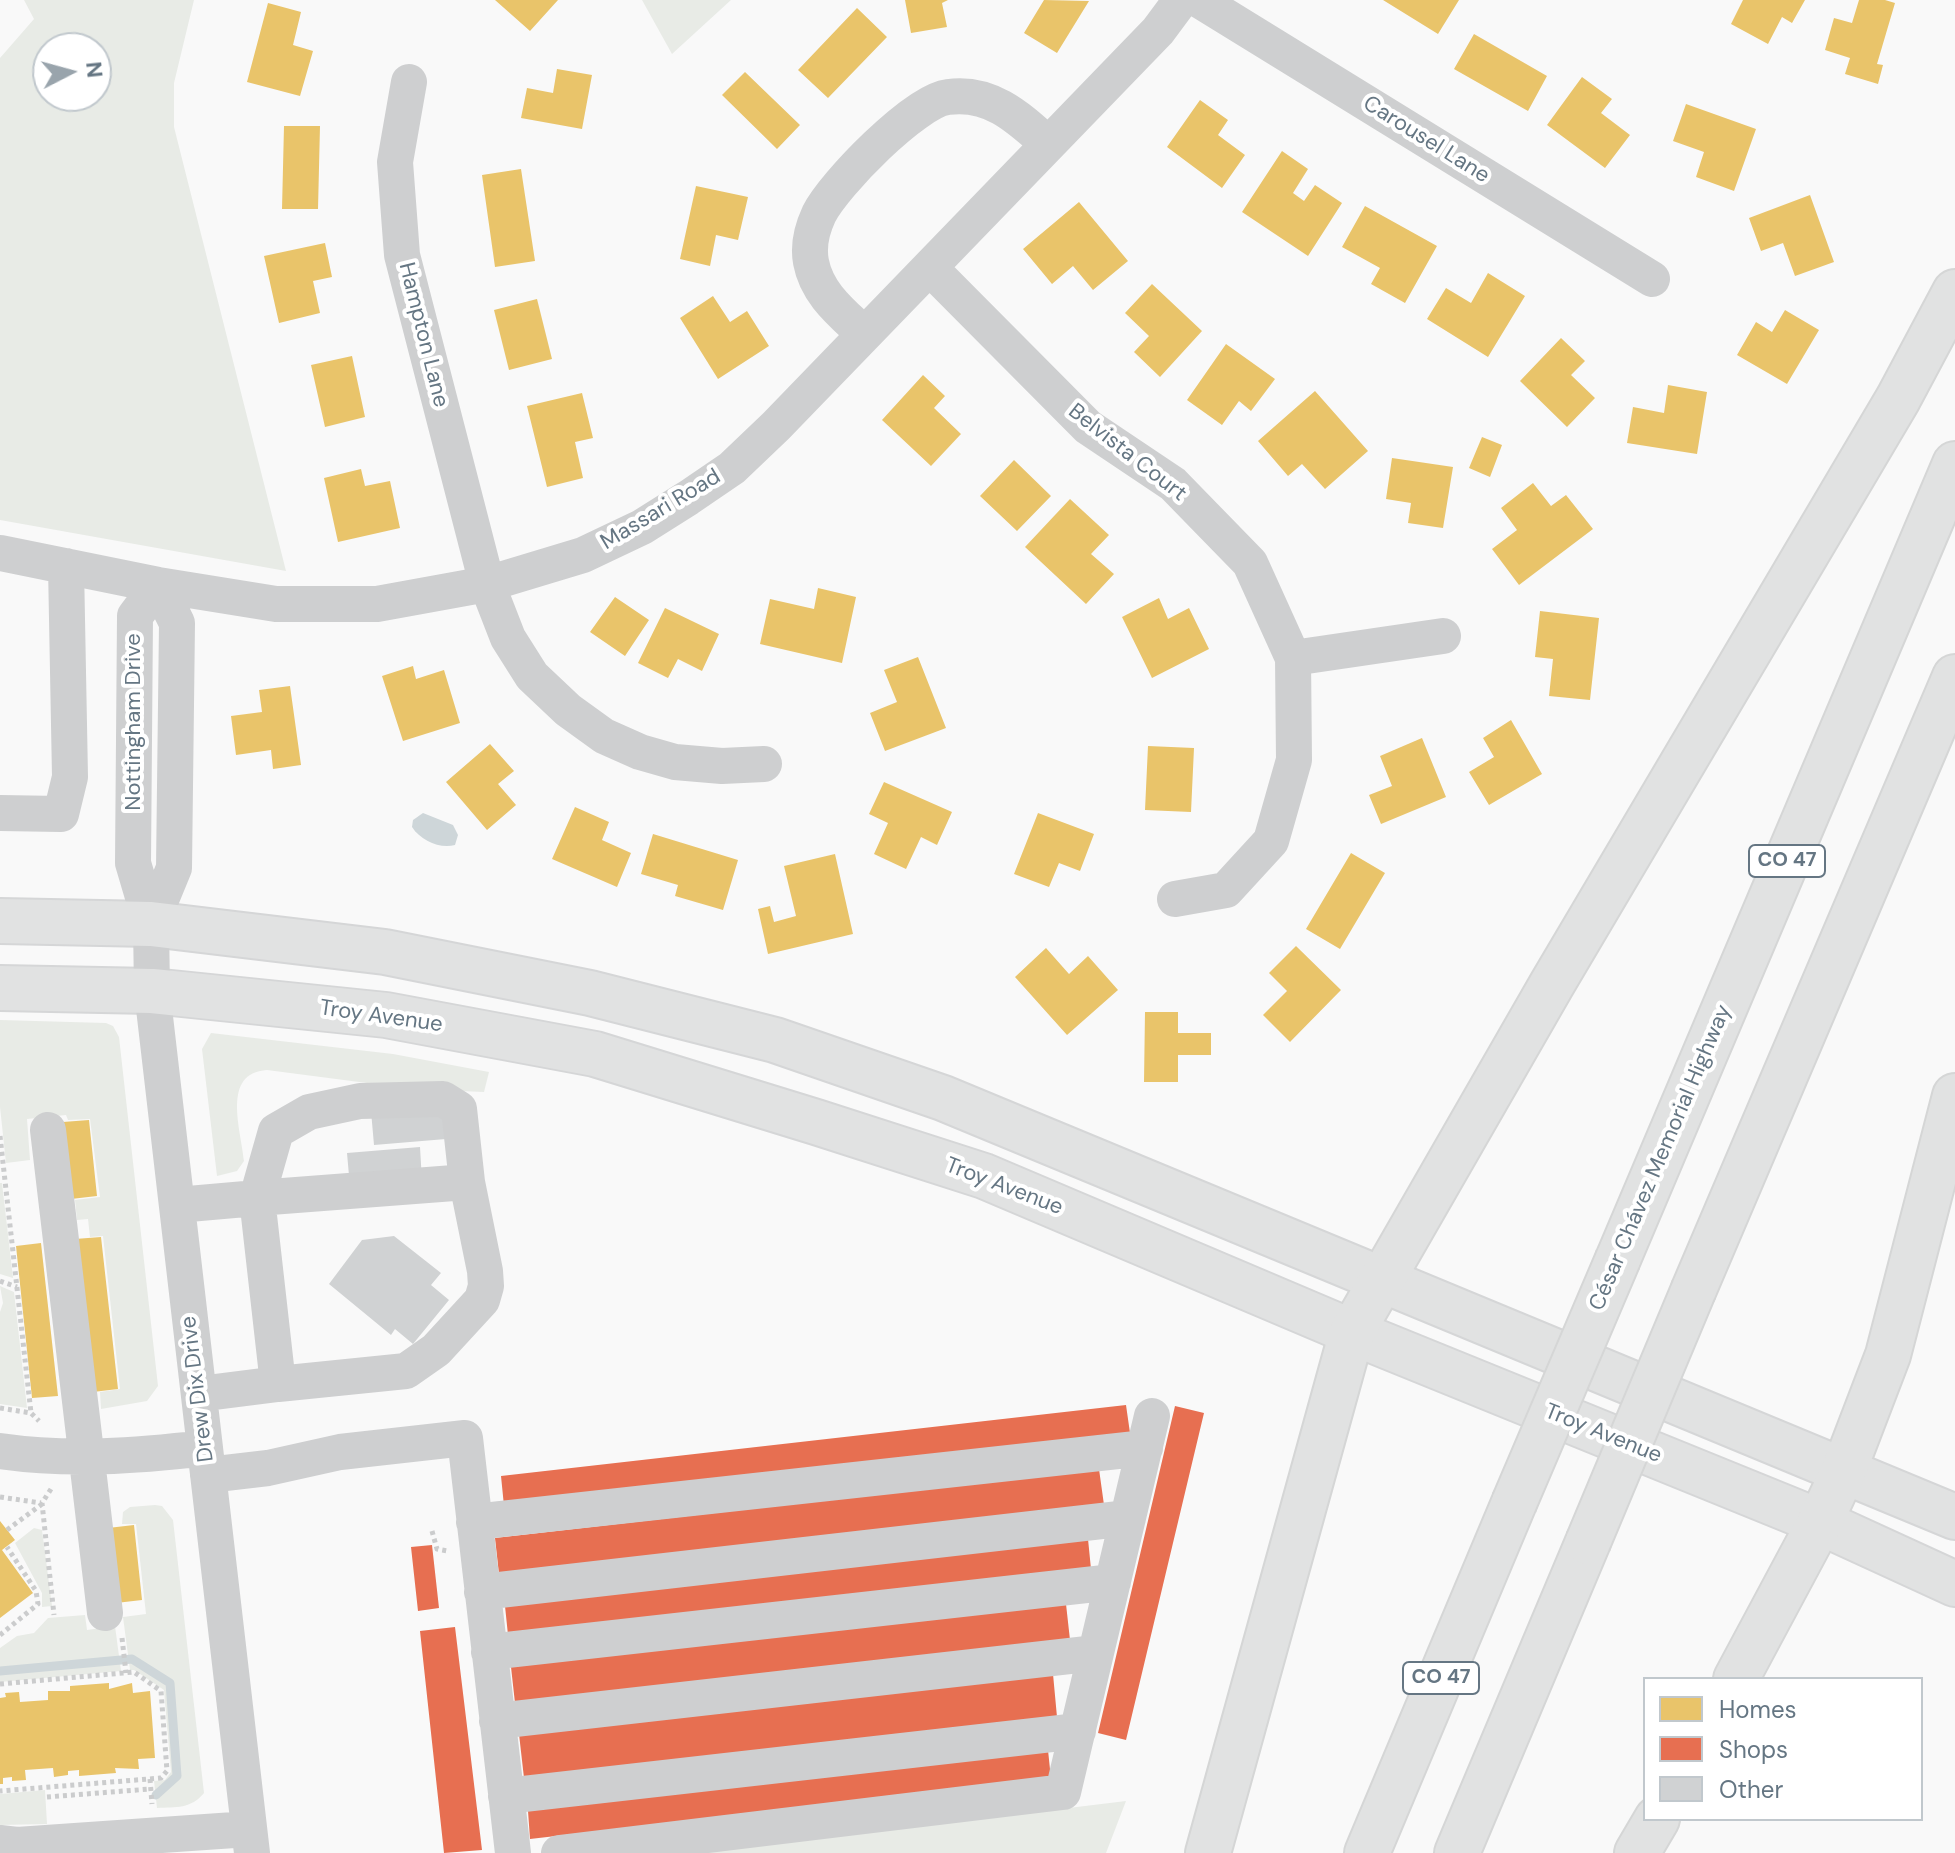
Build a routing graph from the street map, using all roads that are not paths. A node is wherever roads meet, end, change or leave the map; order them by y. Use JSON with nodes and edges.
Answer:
{"nodes":[{"id":1,"x":1181,"y":0,"type":"edge"},
{"id":2,"x":1199,"y":0,"type":"edge"},
{"id":3,"x":409,"y":82,"type":"dead end"},
{"id":4,"x":1048,"y":144,"type":"junction"},
{"id":5,"x":931,"y":269,"type":"junction"},
{"id":6,"x":1652,"y":279,"type":"dead end"},
{"id":7,"x":1955,"y":292,"type":"edge"},
{"id":8,"x":864,"y":334,"type":"junction"},
{"id":9,"x":1955,"y":464,"type":"edge"},
{"id":10,"x":0,"y":553,"type":"edge"},
{"id":11,"x":66,"y":566,"type":"junction"},
{"id":12,"x":487,"y":584,"type":"junction"},
{"id":13,"x":158,"y":585,"type":"junction"},
{"id":14,"x":1443,"y":636,"type":"dead end"},
{"id":15,"x":1293,"y":658,"type":"junction"},
{"id":16,"x":1955,"y":677,"type":"edge"},
{"id":17,"x":764,"y":764,"type":"dead end"},
{"id":18,"x":0,"y":813,"type":"edge"},
{"id":19,"x":1175,"y":899,"type":"dead end"},
{"id":20,"x":0,"y":921,"type":"edge"},
{"id":21,"x":151,"y":924,"type":"junction"},
{"id":22,"x":0,"y":988,"type":"edge"},
{"id":23,"x":152,"y":991,"type":"junction"},
{"id":24,"x":1955,"y":1096,"type":"edge"},
{"id":25,"x":48,"y":1130,"type":"dead end"},
{"id":26,"x":467,"y":1182,"type":"junction"},
{"id":27,"x":257,"y":1198,"type":"junction"},
{"id":28,"x":177,"y":1205,"type":"junction"},
{"id":29,"x":1381,"y":1278,"type":"junction"},
{"id":30,"x":1352,"y":1332,"type":"junction"},
{"id":31,"x":278,"y":1384,"type":"junction"},
{"id":32,"x":199,"y":1394,"type":"junction"},
{"id":33,"x":0,"y":1451,"type":"edge"},
{"id":34,"x":87,"y":1456,"type":"junction"},
{"id":35,"x":207,"y":1462,"type":"junction"},
{"id":36,"x":1844,"y":1470,"type":"junction"},
{"id":37,"x":1955,"y":1517,"type":"edge"},
{"id":38,"x":1128,"y":1518,"type":"junction"},
{"id":39,"x":474,"y":1522,"type":"junction"},
{"id":40,"x":1820,"y":1522,"type":"junction"},
{"id":41,"x":1113,"y":1582,"type":"junction"},
{"id":42,"x":1955,"y":1584,"type":"edge"},
{"id":43,"x":482,"y":1592,"type":"junction"},
{"id":44,"x":105,"y":1613,"type":"dead end"},
{"id":45,"x":489,"y":1652,"type":"junction"},
{"id":46,"x":1096,"y":1653,"type":"junction"},
{"id":47,"x":1737,"y":1677,"type":"edge"},
{"id":48,"x":497,"y":1721,"type":"junction"},
{"id":49,"x":1078,"y":1731,"type":"junction"},
{"id":50,"x":506,"y":1796,"type":"junction"},
{"id":51,"x":1656,"y":1821,"type":"edge"},
{"id":52,"x":250,"y":1841,"type":"edge"},
{"id":53,"x":0,"y":1843,"type":"edge"},
{"id":54,"x":513,"y":1853,"type":"edge"},
{"id":55,"x":559,"y":1853,"type":"edge"},
{"id":56,"x":1208,"y":1853,"type":"edge"},
{"id":57,"x":1367,"y":1853,"type":"edge"},
{"id":58,"x":1457,"y":1853,"type":"edge"},
{"id":59,"x":1637,"y":1853,"type":"edge"}],
"edges":[{"from":1,"to":4,"type":"street","name":"Massari Road"},
{"from":2,"to":6,"type":"street","name":"Carousel Lane"},
{"from":3,"to":12,"type":"street","name":"Hampton Lane"},
{"from":4,"to":5,"type":"street","name":"Massari Road"},
{"from":4,"to":8,"type":"street"},
{"from":5,"to":8,"type":"street","name":"Massari Road"},
{"from":5,"to":15,"type":"street","name":"Belvista Court"},
{"from":7,"to":29,"type":"main road"},
{"from":8,"to":12,"type":"street","name":"Massari Road"},
{"from":9,"to":57,"type":"main road","name":"César Chávez Memorial Highway","number":"CO 47","bridge":true},
{"from":10,"to":11,"type":"street","name":"Massari Road"},
{"from":11,"to":13,"type":"street","name":"Massari Road"},
{"from":11,"to":18,"type":"street"},
{"from":12,"to":13,"type":"street","name":"Massari Road"},
{"from":12,"to":17,"type":"street","name":"Hampton Lane"},
{"from":13,"to":21,"type":"street","name":"Nottingham Drive"},
{"from":14,"to":15,"type":"street"},
{"from":15,"to":19,"type":"street","name":"Belvista Court"},
{"from":16,"to":58,"type":"main road","bridge":true},
{"from":20,"to":21,"type":"main road"},
{"from":21,"to":23,"type":"street","name":"Drew Dix Drive"},
{"from":21,"to":29,"type":"main road"},
{"from":22,"to":23,"type":"main road","name":"Troy Avenue"},
{"from":23,"to":28,"type":"street","name":"Drew Dix Drive"},
{"from":23,"to":30,"type":"main road","name":"Troy Avenue"},
{"from":24,"to":36,"type":"main road"},
{"from":25,"to":34,"type":"street"},
{"from":26,"to":27,"type":"street"},
{"from":26,"to":27,"type":"street"},
{"from":26,"to":31,"type":"street"},
{"from":27,"to":28,"type":"street"},
{"from":27,"to":31,"type":"street"},
{"from":28,"to":32,"type":"street","name":"Drew Dix Drive"},
{"from":29,"to":30,"type":"main road"},
{"from":29,"to":36,"type":"main road"},
{"from":30,"to":40,"type":"main road","name":"Troy Avenue"},
{"from":30,"to":56,"type":"main road"},
{"from":31,"to":32,"type":"street"},
{"from":32,"to":35,"type":"street","name":"Drew Dix Drive"},
{"from":33,"to":34,"type":"street"},
{"from":34,"to":35,"type":"street"},
{"from":34,"to":44,"type":"street"},
{"from":35,"to":39,"type":"street"},
{"from":35,"to":52,"type":"street","name":"Drew Dix Drive"},
{"from":36,"to":37,"type":"main road"},
{"from":36,"to":40,"type":"main road"},
{"from":38,"to":39,"type":"street"},
{"from":38,"to":41,"type":"street"},
{"from":38,"to":43,"type":"street"},
{"from":39,"to":43,"type":"street"},
{"from":40,"to":42,"type":"main road","name":"Troy Avenue"},
{"from":40,"to":47,"type":"main road"},
{"from":41,"to":45,"type":"street"},
{"from":41,"to":46,"type":"street"},
{"from":43,"to":45,"type":"street"},
{"from":45,"to":48,"type":"street"},
{"from":46,"to":48,"type":"street"},
{"from":46,"to":49,"type":"street"},
{"from":48,"to":50,"type":"street"},
{"from":49,"to":50,"type":"street"},
{"from":49,"to":55,"type":"street"},
{"from":50,"to":54,"type":"street"},
{"from":51,"to":59,"type":"main road"},
{"from":52,"to":53,"type":"street"}]}
